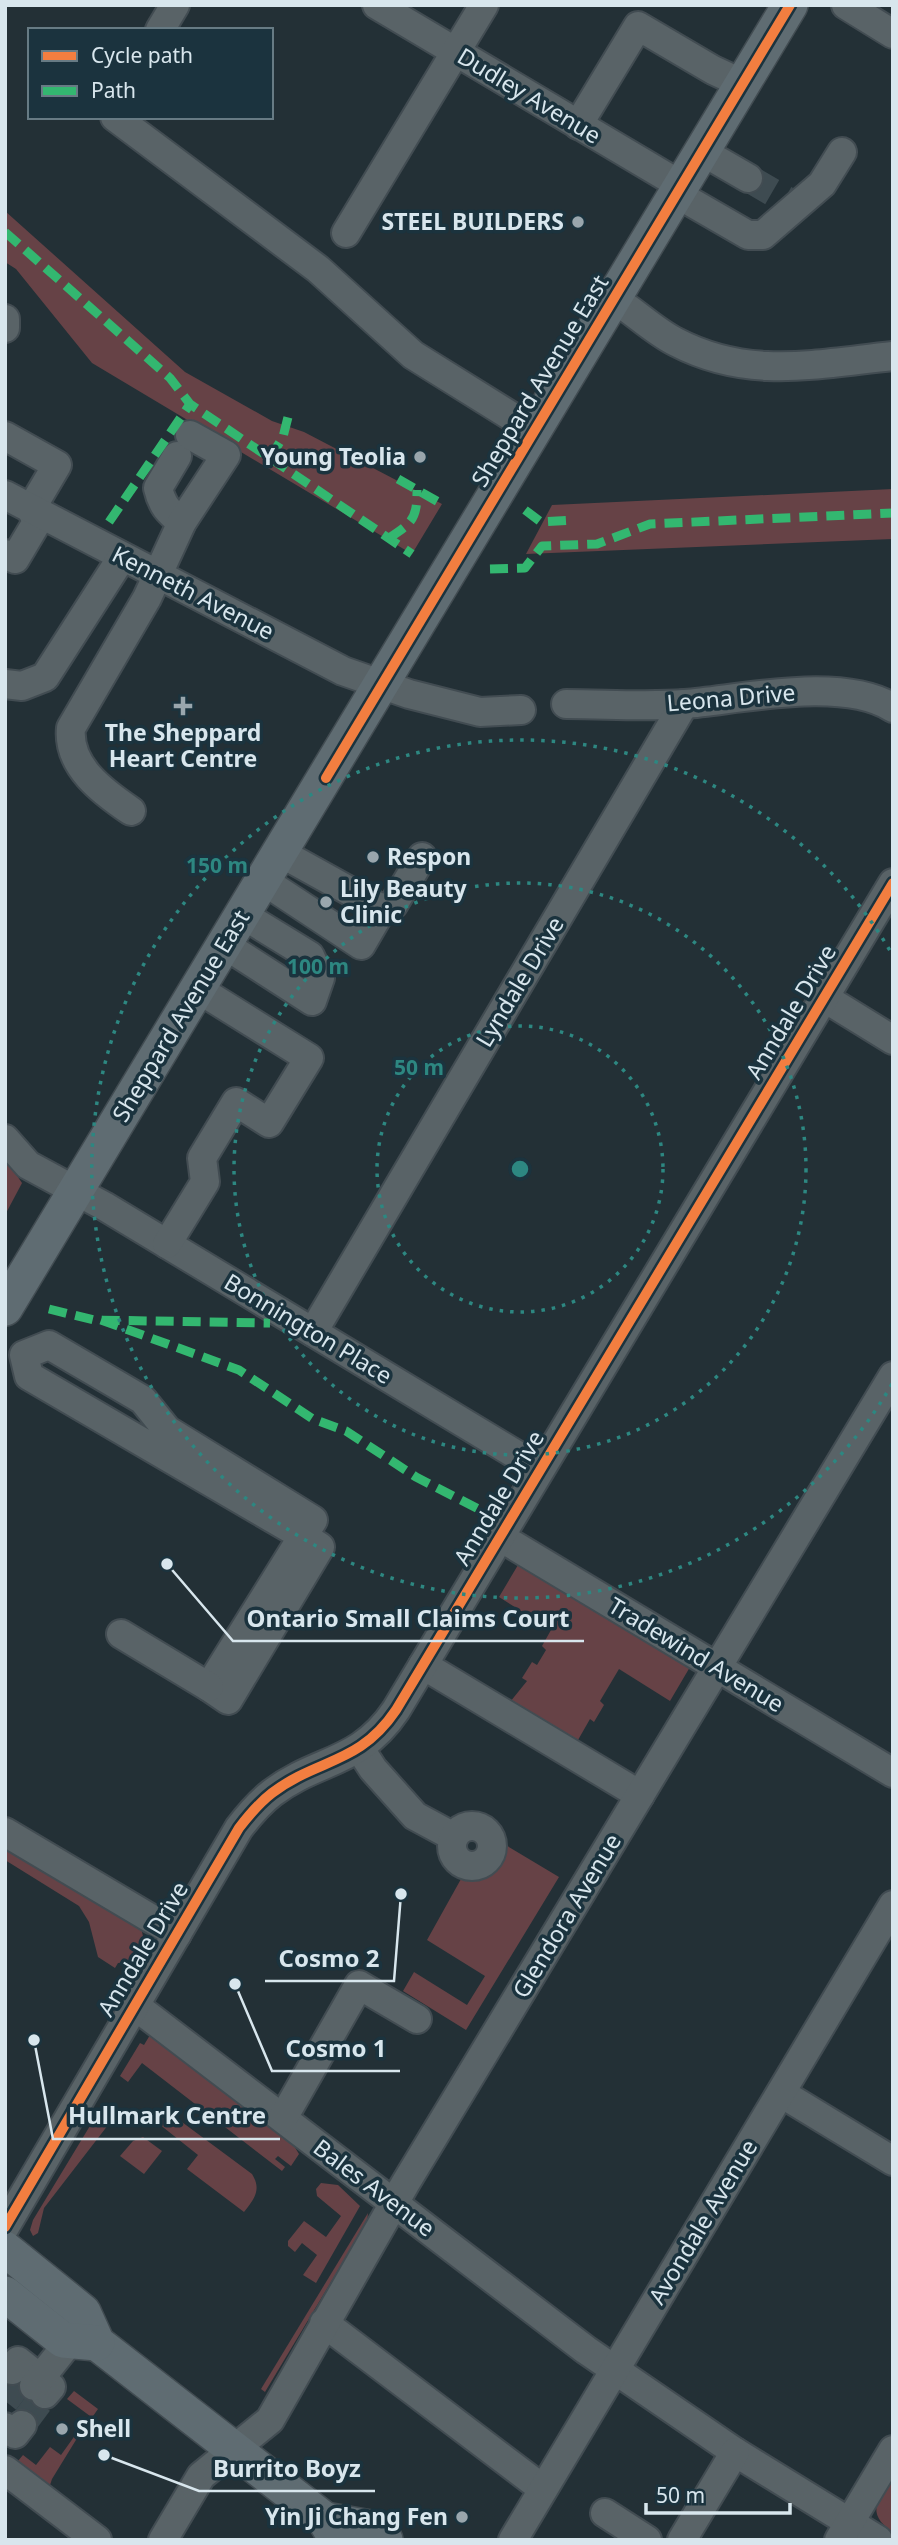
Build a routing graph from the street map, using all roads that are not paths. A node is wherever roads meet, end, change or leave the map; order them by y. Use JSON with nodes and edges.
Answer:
{"nodes":[{"id":1,"x":175,"y":5,"type":"edge"},
{"id":2,"x":377,"y":5,"type":"edge"},
{"id":3,"x":484,"y":5,"type":"edge"},
{"id":4,"x":790,"y":5,"type":"edge"},
{"id":5,"x":846,"y":5,"type":"edge"},
{"id":6,"x":161,"y":28,"type":"edge"},
{"id":7,"x":893,"y":34,"type":"edge"},
{"id":8,"x":456,"y":53,"type":"junction"},
{"id":9,"x":743,"y":84,"type":"junction"},
{"id":10,"x":118,"y":119,"type":"edge"},
{"id":11,"x":578,"y":125,"type":"junction"},
{"id":12,"x":703,"y":152,"type":"junction"},
{"id":13,"x":842,"y":152,"type":"dead end"},
{"id":14,"x":748,"y":178,"type":"tunnel mouth"},
{"id":15,"x":680,"y":190,"type":"junction"},
{"id":16,"x":346,"y":233,"type":"dead end"},
{"id":17,"x":614,"y":299,"type":"junction"},
{"id":18,"x":5,"y":319,"type":"edge"},
{"id":19,"x":5,"y":328,"type":"edge"},
{"id":20,"x":893,"y":356,"type":"edge"},
{"id":21,"x":535,"y":431,"type":"junction"},
{"id":22,"x":5,"y":436,"type":"edge"},
{"id":23,"x":5,"y":495,"type":"edge"},
{"id":24,"x":31,"y":509,"type":"junction"},
{"id":25,"x":182,"y":522,"type":"junction"},
{"id":26,"x":5,"y":554,"type":"edge"},
{"id":27,"x":122,"y":557,"type":"junction"},
{"id":28,"x":157,"y":575,"type":"junction"},
{"id":29,"x":383,"y":686,"type":"junction"},
{"id":30,"x":11,"y":693,"type":"edge"},
{"id":31,"x":566,"y":704,"type":"dead end"},
{"id":32,"x":684,"y":704,"type":"junction"},
{"id":33,"x":893,"y":708,"type":"edge"},
{"id":34,"x":521,"y":710,"type":"dead end"},
{"id":35,"x":131,"y":811,"type":"dead end"},
{"id":36,"x":422,"y":857,"type":"dead end"},
{"id":37,"x":272,"y":867,"type":"junction"},
{"id":38,"x":893,"y":883,"type":"edge"},
{"id":39,"x":382,"y":909,"type":"junction"},
{"id":40,"x":243,"y":915,"type":"junction"},
{"id":41,"x":332,"y":926,"type":"junction"},
{"id":42,"x":225,"y":946,"type":"junction"},
{"id":43,"x":310,"y":956,"type":"junction"},
{"id":44,"x":198,"y":989,"type":"junction"},
{"id":45,"x":823,"y":998,"type":"junction"},
{"id":46,"x":893,"y":1040,"type":"edge"},
{"id":47,"x":5,"y":1139,"type":"edge"},
{"id":48,"x":76,"y":1190,"type":"junction"},
{"id":49,"x":167,"y":1244,"type":"junction"},
{"id":50,"x":5,"y":1308,"type":"edge"},
{"id":51,"x":313,"y":1332,"type":"junction"},
{"id":52,"x":14,"y":1350,"type":"edge"},
{"id":53,"x":893,"y":1376,"type":"edge"},
{"id":54,"x":110,"y":1410,"type":"dead end"},
{"id":55,"x":540,"y":1469,"type":"junction"},
{"id":56,"x":500,"y":1537,"type":"junction"},
{"id":57,"x":121,"y":1634,"type":"dead end"},
{"id":58,"x":423,"y":1665,"type":"junction"},
{"id":59,"x":717,"y":1668,"type":"junction"},
{"id":60,"x":360,"y":1749,"type":"junction"},
{"id":61,"x":893,"y":1773,"type":"edge"},
{"id":62,"x":640,"y":1794,"type":"junction"},
{"id":63,"x":5,"y":1832,"type":"edge"},
{"id":64,"x":454,"y":1837,"type":"dead end"},
{"id":65,"x":893,"y":1905,"type":"edge"},
{"id":66,"x":177,"y":1934,"type":"junction"},
{"id":67,"x":134,"y":2005,"type":"junction"},
{"id":68,"x":417,"y":2019,"type":"dead end"},
{"id":69,"x":781,"y":2093,"type":"junction"},
{"id":70,"x":283,"y":2118,"type":"junction"},
{"id":71,"x":893,"y":2161,"type":"edge"},
{"id":72,"x":394,"y":2203,"type":"junction"},
{"id":73,"x":5,"y":2228,"type":"edge"},
{"id":74,"x":5,"y":2249,"type":"edge"},
{"id":75,"x":5,"y":2294,"type":"edge"},
{"id":76,"x":324,"y":2323,"type":"junction"},
{"id":77,"x":84,"y":2342,"type":"junction"},
{"id":78,"x":614,"y":2369,"type":"junction"},
{"id":79,"x":31,"y":2379,"type":"tunnel mouth"},
{"id":80,"x":235,"y":2449,"type":"junction"},
{"id":81,"x":893,"y":2451,"type":"edge"},
{"id":82,"x":735,"y":2452,"type":"junction"},
{"id":83,"x":5,"y":2470,"type":"edge"},
{"id":84,"x":543,"y":2489,"type":"junction"},
{"id":85,"x":605,"y":2513,"type":"dead end"},
{"id":86,"x":331,"y":2530,"type":"edge"},
{"id":87,"x":844,"y":2531,"type":"edge"},
{"id":88,"x":97,"y":2540,"type":"edge"},
{"id":89,"x":163,"y":2540,"type":"edge"},
{"id":90,"x":385,"y":2540,"type":"edge"},
{"id":91,"x":513,"y":2540,"type":"edge"},
{"id":92,"x":647,"y":2540,"type":"edge"},
{"id":93,"x":682,"y":2540,"type":"edge"},
{"id":94,"x":878,"y":2540,"type":"edge"}],
"edges":[{"from":1,"to":6,"type":"street"},
{"from":2,"to":8,"type":"street","name":"Dudley Avenue"},
{"from":3,"to":8,"type":"street"},
{"from":4,"to":9,"type":"main road","name":"Sheppard Avenue East"},
{"from":5,"to":7,"type":"street"},
{"from":8,"to":11,"type":"street","name":"Dudley Avenue"},
{"from":8,"to":16,"type":"street"},
{"from":9,"to":11,"type":"street"},
{"from":9,"to":12,"type":"main road","name":"Sheppard Avenue East"},
{"from":10,"to":21,"type":"street"},
{"from":11,"to":15,"type":"street","name":"Dudley Avenue"},
{"from":12,"to":14,"type":"street"},
{"from":12,"to":15,"type":"main road","name":"Sheppard Avenue East"},
{"from":13,"to":15,"type":"street","name":"Dudley Avenue"},
{"from":15,"to":17,"type":"main road","name":"Sheppard Avenue East"},
{"from":17,"to":20,"type":"street"},
{"from":17,"to":21,"type":"main road","name":"Sheppard Avenue East"},
{"from":18,"to":19,"type":"street"},
{"from":21,"to":29,"type":"main road","name":"Sheppard Avenue East"},
{"from":22,"to":24,"type":"street"},
{"from":23,"to":24,"type":"street","name":"Kenneth Avenue"},
{"from":24,"to":26,"type":"street"},
{"from":24,"to":27,"type":"street","name":"Kenneth Avenue"},
{"from":25,"to":25,"type":"street"},
{"from":25,"to":28,"type":"street"},
{"from":27,"to":28,"type":"street","name":"Kenneth Avenue"},
{"from":27,"to":30,"type":"street"},
{"from":28,"to":29,"type":"street","name":"Kenneth Avenue"},
{"from":28,"to":35,"type":"street"},
{"from":29,"to":34,"type":"street"},
{"from":29,"to":37,"type":"main road","name":"Sheppard Avenue East"},
{"from":31,"to":32,"type":"street","name":"Leona Drive"},
{"from":32,"to":33,"type":"street","name":"Leona Drive"},
{"from":32,"to":51,"type":"street","name":"Lyndale Drive"},
{"from":36,"to":39,"type":"street"},
{"from":37,"to":39,"type":"street"},
{"from":37,"to":40,"type":"main road","name":"Sheppard Avenue East"},
{"from":37,"to":41,"type":"street"},
{"from":38,"to":45,"type":"street","name":"Anndale Drive"},
{"from":39,"to":41,"type":"street"},
{"from":40,"to":42,"type":"main road","name":"Sheppard Avenue East"},
{"from":40,"to":43,"type":"street"},
{"from":41,"to":43,"type":"street"},
{"from":42,"to":43,"type":"street"},
{"from":42,"to":44,"type":"main road","name":"Sheppard Avenue East"},
{"from":44,"to":48,"type":"main road","name":"Sheppard Avenue East"},
{"from":44,"to":49,"type":"street"},
{"from":45,"to":46,"type":"street"},
{"from":45,"to":55,"type":"street","name":"Anndale Drive"},
{"from":47,"to":48,"type":"street","name":"Bonnington Place"},
{"from":48,"to":49,"type":"street","name":"Bonnington Place"},
{"from":48,"to":50,"type":"main road","name":"Sheppard Avenue East"},
{"from":49,"to":51,"type":"street","name":"Bonnington Place"},
{"from":51,"to":55,"type":"street","name":"Bonnington Place"},
{"from":52,"to":54,"type":"street"},
{"from":52,"to":57,"type":"street"},
{"from":53,"to":59,"type":"street","name":"Glendora Avenue"},
{"from":55,"to":56,"type":"street","name":"Anndale Drive"},
{"from":56,"to":58,"type":"street","name":"Anndale Drive"},
{"from":56,"to":59,"type":"street","name":"Tradewind Avenue"},
{"from":58,"to":60,"type":"street","name":"Anndale Drive"},
{"from":58,"to":62,"type":"street"},
{"from":59,"to":61,"type":"street","name":"Tradewind Avenue"},
{"from":59,"to":62,"type":"street","name":"Glendora Avenue"},
{"from":60,"to":64,"type":"street"},
{"from":60,"to":66,"type":"street","name":"Anndale Drive"},
{"from":62,"to":72,"type":"street","name":"Glendora Avenue"},
{"from":63,"to":66,"type":"street"},
{"from":65,"to":69,"type":"street","name":"Avondale Avenue"},
{"from":66,"to":67,"type":"street","name":"Anndale Drive"},
{"from":67,"to":70,"type":"street","name":"Bales Avenue"},
{"from":67,"to":73,"type":"street","name":"Anndale Drive"},
{"from":68,"to":70,"type":"street"},
{"from":69,"to":71,"type":"street"},
{"from":69,"to":78,"type":"street","name":"Avondale Avenue"},
{"from":70,"to":72,"type":"street","name":"Bales Avenue"},
{"from":72,"to":76,"type":"street","name":"Glendora Avenue"},
{"from":72,"to":78,"type":"street","name":"Bales Avenue"},
{"from":74,"to":77,"type":"main road"},
{"from":75,"to":77,"type":"main road"},
{"from":76,"to":80,"type":"street","name":"Glendora Avenue"},
{"from":76,"to":84,"type":"street"},
{"from":77,"to":79,"type":"street"},
{"from":77,"to":80,"type":"main road"},
{"from":78,"to":82,"type":"street","name":"Bales Avenue"},
{"from":78,"to":84,"type":"street","name":"Avondale Avenue"},
{"from":80,"to":86,"type":"main road"},
{"from":80,"to":89,"type":"street","name":"Glendora Avenue"},
{"from":81,"to":87,"type":"street"},
{"from":82,"to":87,"type":"street","name":"Bales Avenue"},
{"from":82,"to":93,"type":"street"},
{"from":83,"to":88,"type":"street"},
{"from":84,"to":91,"type":"street","name":"Avondale Avenue"},
{"from":85,"to":92,"type":"street"},
{"from":86,"to":90,"type":"main road"},
{"from":87,"to":94,"type":"street","name":"Bales Avenue"}]}
